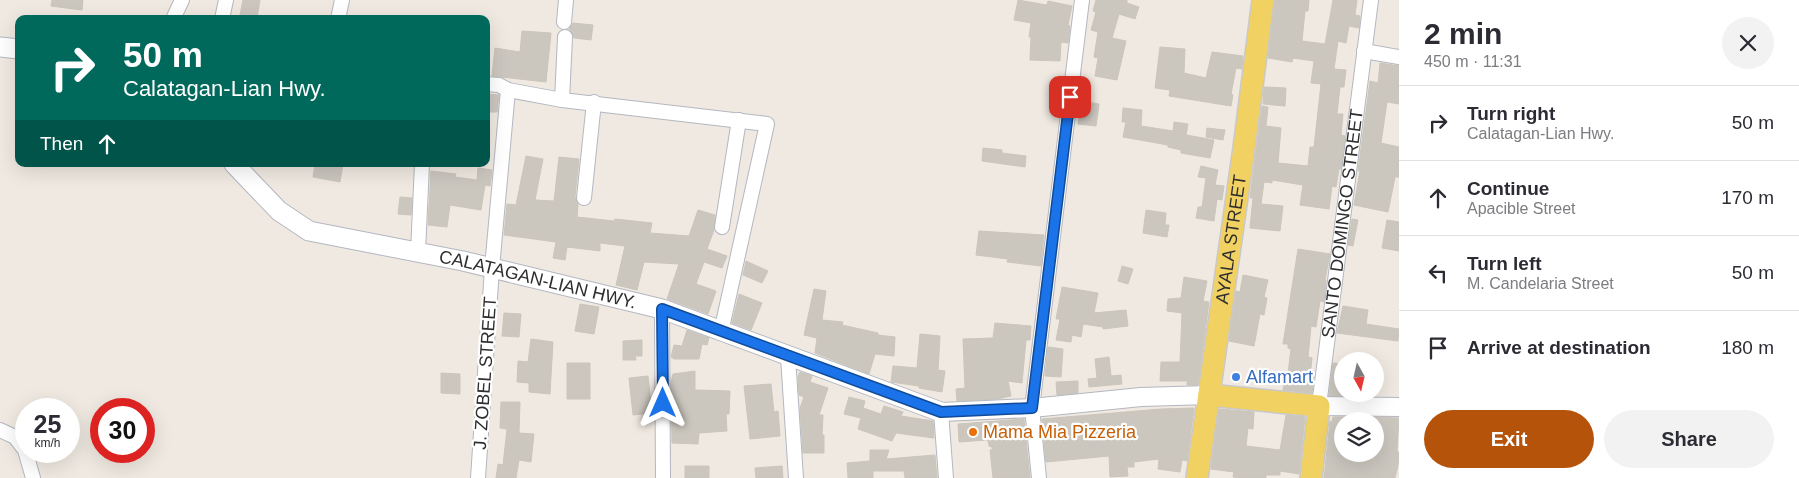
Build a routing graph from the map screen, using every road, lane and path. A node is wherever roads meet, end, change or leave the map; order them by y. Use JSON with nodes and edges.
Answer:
{"nodes":[{"id":1,"x":182,"y":0,"type":"edge"},
{"id":2,"x":226,"y":0,"type":"edge"},
{"id":3,"x":342,"y":0,"type":"edge"},
{"id":4,"x":566,"y":0,"type":"edge"},
{"id":5,"x":1082,"y":0,"type":"edge"},
{"id":6,"x":1262,"y":0,"type":"edge"},
{"id":7,"x":1371,"y":0,"type":"edge"},
{"id":8,"x":176,"y":15,"type":"edge"},
{"id":9,"x":223,"y":15,"type":"edge"},
{"id":10,"x":339,"y":15,"type":"edge"},
{"id":11,"x":564,"y":22,"type":"dead end"},
{"id":12,"x":565,"y":37,"type":"dead end"},
{"id":13,"x":0,"y":47,"type":"edge"},
{"id":14,"x":15,"y":48,"type":"edge"},
{"id":15,"x":1364,"y":51,"type":"junction"},
{"id":16,"x":1399,"y":57,"type":"edge"},
{"id":17,"x":490,"y":84,"type":"edge"},
{"id":18,"x":508,"y":90,"type":"junction"},
{"id":19,"x":562,"y":100,"type":"junction"},
{"id":20,"x":594,"y":102,"type":"junction"},
{"id":21,"x":739,"y":120,"type":"junction"},
{"id":22,"x":237,"y":167,"type":"edge"},
{"id":23,"x":422,"y":167,"type":"edge"},
{"id":24,"x":584,"y":198,"type":"dead end"},
{"id":25,"x":722,"y":227,"type":"dead end"},
{"id":26,"x":418,"y":252,"type":"junction"},
{"id":27,"x":492,"y":268,"type":"junction"},
{"id":28,"x":662,"y":309,"type":"junction"},
{"id":29,"x":722,"y":332,"type":"junction"},
{"id":30,"x":788,"y":357,"type":"junction"},
{"id":31,"x":1209,"y":395,"type":"junction"},
{"id":32,"x":1319,"y":406,"type":"junction"},
{"id":33,"x":1399,"y":407,"type":"edge"},
{"id":34,"x":1032,"y":408,"type":"junction"},
{"id":35,"x":941,"y":412,"type":"junction"},
{"id":36,"x":0,"y":430,"type":"edge"},
{"id":37,"x":33,"y":478,"type":"edge"},
{"id":38,"x":478,"y":478,"type":"edge"},
{"id":39,"x":663,"y":478,"type":"edge"},
{"id":40,"x":796,"y":478,"type":"edge"},
{"id":41,"x":946,"y":478,"type":"edge"},
{"id":42,"x":1039,"y":478,"type":"edge"},
{"id":43,"x":1197,"y":478,"type":"edge"},
{"id":44,"x":1310,"y":478,"type":"edge"}],
"edges":[{"from":1,"to":8,"type":"street"},
{"from":2,"to":9,"type":"street"},
{"from":3,"to":10,"type":"street"},
{"from":4,"to":11,"type":"street"},
{"from":5,"to":34,"type":"street"},
{"from":6,"to":31,"type":"main road","name":"AYALA STREET"},
{"from":7,"to":15,"type":"street","name":"SANTO DOMINGO STREET"},
{"from":12,"to":19,"type":"street"},
{"from":13,"to":14,"type":"main road"},
{"from":15,"to":16,"type":"street"},
{"from":15,"to":32,"type":"street","name":"SANTO DOMINGO STREET"},
{"from":17,"to":18,"type":"street"},
{"from":18,"to":19,"type":"street"},
{"from":18,"to":27,"type":"street","name":"J. ZOBEL STREET"},
{"from":19,"to":20,"type":"street"},
{"from":20,"to":21,"type":"street"},
{"from":20,"to":24,"type":"street"},
{"from":21,"to":25,"type":"street"},
{"from":21,"to":29,"type":"street"},
{"from":22,"to":26,"type":"main road","name":"CALATAGAN-LIAN HWY."},
{"from":23,"to":26,"type":"street"},
{"from":26,"to":27,"type":"main road","name":"CALATAGAN-LIAN HWY."},
{"from":27,"to":28,"type":"main road","name":"CALATAGAN-LIAN HWY."},
{"from":27,"to":38,"type":"street","name":"J. ZOBEL STREET"},
{"from":28,"to":29,"type":"main road","name":"CALATAGAN-LIAN HWY."},
{"from":28,"to":39,"type":"street"},
{"from":29,"to":30,"type":"main road","name":"CALATAGAN-LIAN HWY."},
{"from":30,"to":35,"type":"main road","name":"CALATAGAN-LIAN HWY."},
{"from":30,"to":40,"type":"street"},
{"from":31,"to":32,"type":"main road"},
{"from":31,"to":34,"type":"street"},
{"from":31,"to":43,"type":"main road","name":"AYALA STREET"},
{"from":32,"to":33,"type":"street"},
{"from":32,"to":44,"type":"main road","name":"SANTO DOMINGO STREET"},
{"from":34,"to":35,"type":"street"},
{"from":34,"to":42,"type":"street"},
{"from":35,"to":41,"type":"street"},
{"from":36,"to":37,"type":"street"}]}
